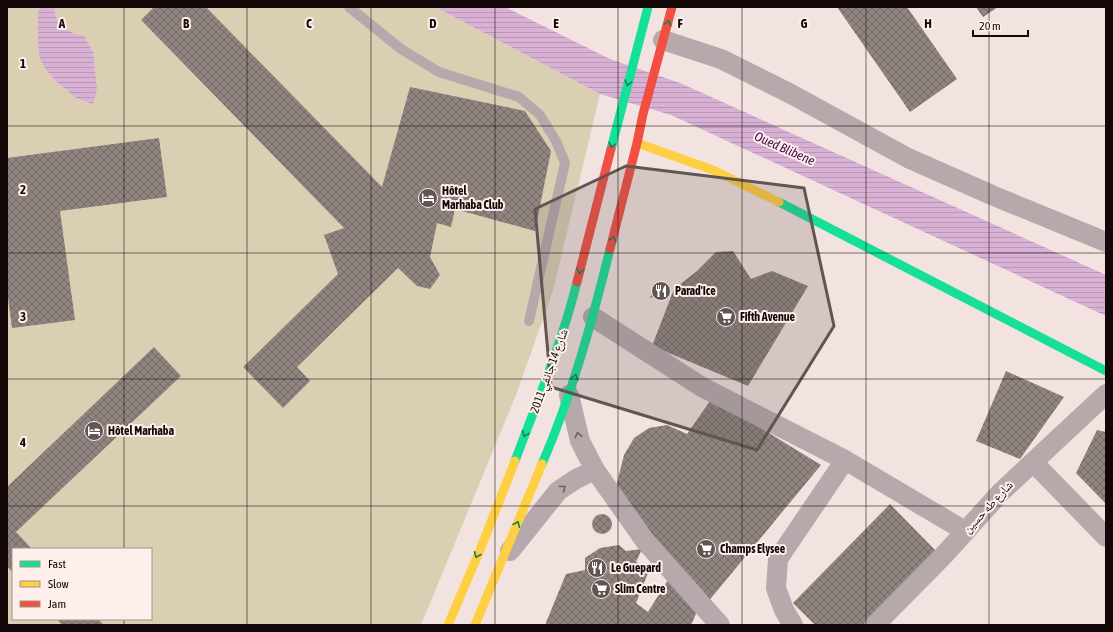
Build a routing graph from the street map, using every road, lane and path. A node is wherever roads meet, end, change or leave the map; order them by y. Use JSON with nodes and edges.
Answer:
{"nodes":[{"id":1,"x":350,"y":7,"type":"edge"},
{"id":2,"x":648,"y":7,"type":"edge"},
{"id":3,"x":672,"y":7,"type":"edge"},
{"id":4,"x":663,"y":40,"type":"junction"},
{"id":5,"x":637,"y":143,"type":"junction"},
{"id":6,"x":1106,"y":242,"type":"edge"},
{"id":7,"x":593,"y":317,"type":"junction"},
{"id":8,"x":529,"y":321,"type":"dead end"},
{"id":9,"x":1106,"y":372,"type":"edge"},
{"id":10,"x":1106,"y":394,"type":"edge"},
{"id":11,"x":569,"y":395,"type":"junction"},
{"id":12,"x":845,"y":460,"type":"junction"},
{"id":13,"x":1033,"y":462,"type":"junction"},
{"id":14,"x":595,"y":470,"type":"junction"},
{"id":15,"x":965,"y":531,"type":"junction"},
{"id":16,"x":1106,"y":537,"type":"edge"},
{"id":17,"x":502,"y":561,"type":"junction"},
{"id":18,"x":448,"y":625,"type":"edge"},
{"id":19,"x":475,"y":625,"type":"edge"},
{"id":20,"x":720,"y":625,"type":"edge"},
{"id":21,"x":793,"y":625,"type":"edge"},
{"id":22,"x":875,"y":625,"type":"edge"}],
"edges":[{"from":1,"to":8,"type":"lane"},
{"from":2,"to":18,"type":"main road","name":"شارع 14 جانفي 2011","one_way":true},
{"from":4,"to":3,"type":"main road","one_way":true},
{"from":4,"to":5,"type":"main road","name":"شارع 14 جانفي 2011"},
{"from":4,"to":6,"type":"street"},
{"from":7,"to":5,"type":"main road","name":"شارع 14 جانفي 2011","one_way":true},
{"from":5,"to":9,"type":"main road"},
{"from":11,"to":7,"type":"main road","name":"شارع 14 جانفي 2011","one_way":true},
{"from":7,"to":12,"type":"street"},
{"from":10,"to":13,"type":"street","name":"شارع طه حسين"},
{"from":14,"to":11,"type":"street","one_way":true},
{"from":17,"to":11,"type":"main road","name":"شارع 14 جانفي 2011","one_way":true},
{"from":12,"to":15,"type":"street"},
{"from":12,"to":21,"type":"street"},
{"from":13,"to":15,"type":"street","name":"شارع طه حسين"},
{"from":13,"to":16,"type":"street"},
{"from":17,"to":14,"type":"street","one_way":true},
{"from":14,"to":20,"type":"street"},
{"from":15,"to":22,"type":"street","name":"شارع طه حسين"},
{"from":17,"to":19,"type":"main road","name":"شارع 14 جانفي 2011"}]}
